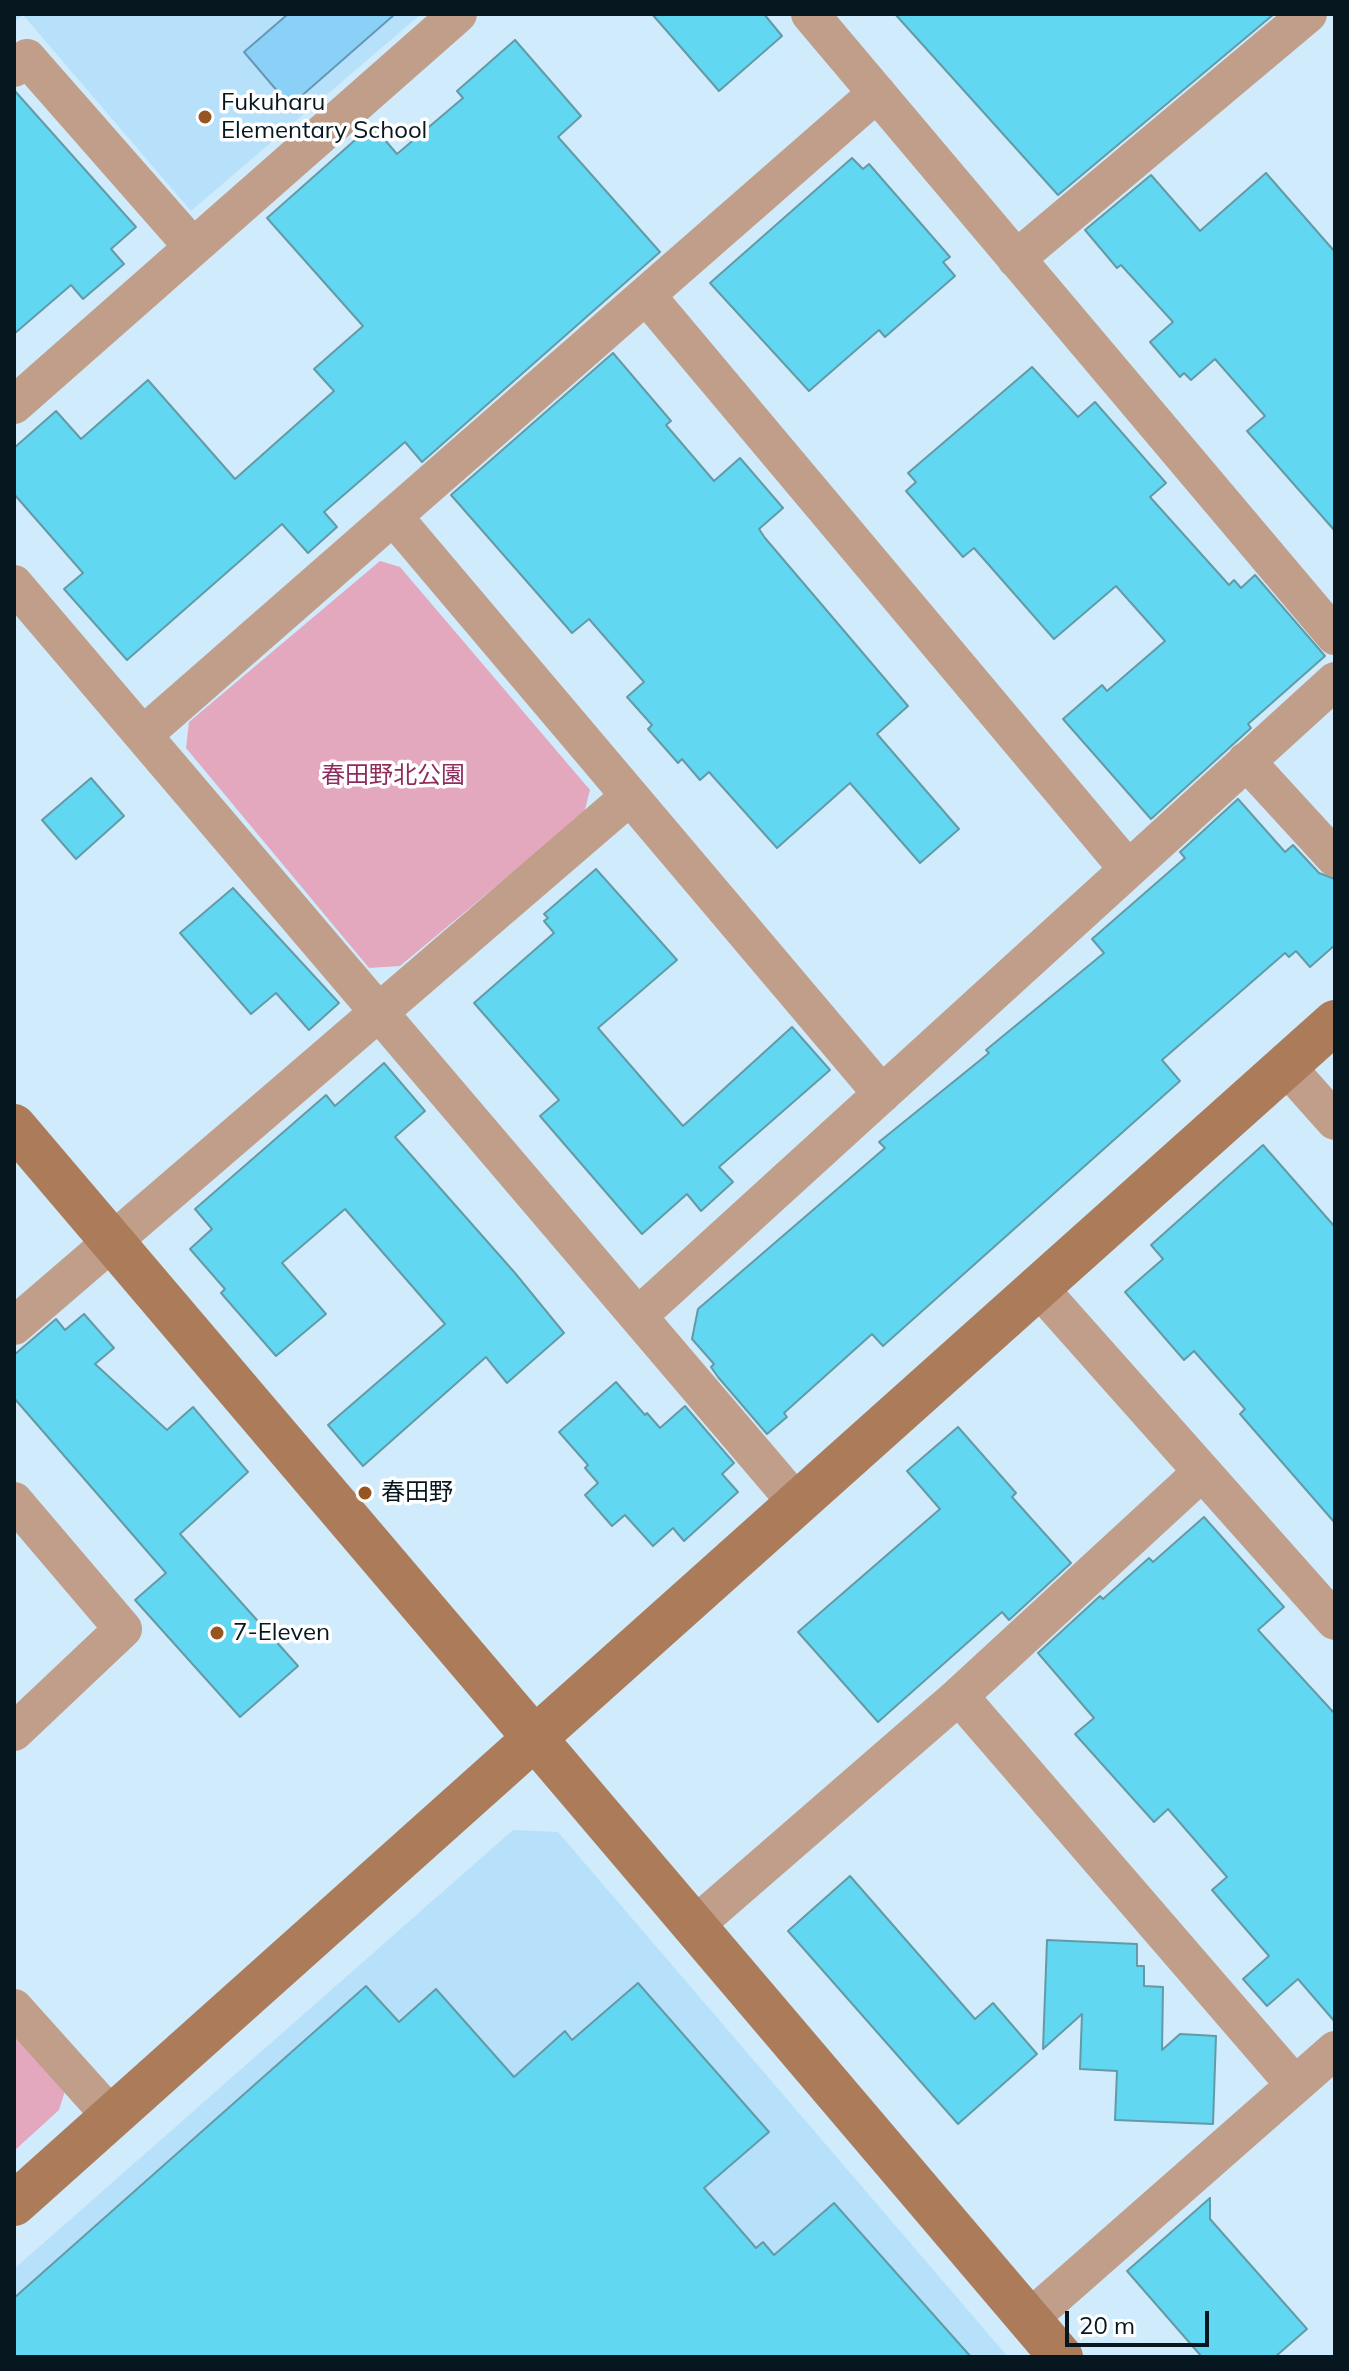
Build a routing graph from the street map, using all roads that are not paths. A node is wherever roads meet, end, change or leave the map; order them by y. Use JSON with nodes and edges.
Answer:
{"nodes":[{"id":1,"x":458,"y":14,"type":"edge"},
{"id":2,"x":810,"y":14,"type":"edge"},
{"id":3,"x":1308,"y":14,"type":"edge"},
{"id":4,"x":14,"y":68,"type":"edge"},
{"id":5,"x":877,"y":93,"type":"junction"},
{"id":6,"x":193,"y":247,"type":"junction"},
{"id":7,"x":1016,"y":259,"type":"junction"},
{"id":8,"x":646,"y":295,"type":"junction"},
{"id":9,"x":14,"y":405,"type":"edge"},
{"id":10,"x":393,"y":516,"type":"junction"},
{"id":11,"x":14,"y":584,"type":"edge"},
{"id":12,"x":1335,"y":636,"type":"edge"},
{"id":13,"x":1335,"y":681,"type":"edge"},
{"id":14,"x":143,"y":735,"type":"junction"},
{"id":15,"x":1246,"y":761,"type":"junction"},
{"id":16,"x":629,"y":797,"type":"junction"},
{"id":17,"x":1335,"y":858,"type":"edge"},
{"id":18,"x":1128,"y":869,"type":"junction"},
{"id":19,"x":379,"y":1012,"type":"junction"},
{"id":20,"x":1335,"y":1022,"type":"edge"},
{"id":21,"x":1286,"y":1066,"type":"junction"},
{"id":22,"x":882,"y":1094,"type":"junction"},
{"id":23,"x":1335,"y":1121,"type":"edge"},
{"id":24,"x":14,"y":1126,"type":"edge"},
{"id":25,"x":113,"y":1241,"type":"junction"},
{"id":26,"x":1038,"y":1287,"type":"junction"},
{"id":27,"x":638,"y":1316,"type":"junction"},
{"id":28,"x":14,"y":1326,"type":"edge"},
{"id":29,"x":1202,"y":1472,"type":"junction"},
{"id":30,"x":14,"y":1501,"type":"edge"},
{"id":31,"x":796,"y":1502,"type":"junction"},
{"id":32,"x":1335,"y":1621,"type":"edge"},
{"id":33,"x":959,"y":1696,"type":"junction"},
{"id":34,"x":14,"y":1732,"type":"edge"},
{"id":35,"x":534,"y":1737,"type":"junction"},
{"id":36,"x":694,"y":1926,"type":"junction"},
{"id":37,"x":14,"y":2008,"type":"edge"},
{"id":38,"x":1335,"y":2050,"type":"edge"},
{"id":39,"x":1295,"y":2085,"type":"junction"},
{"id":40,"x":111,"y":2116,"type":"junction"},
{"id":41,"x":14,"y":2204,"type":"edge"},
{"id":42,"x":1029,"y":2319,"type":"junction"},
{"id":43,"x":1061,"y":2357,"type":"edge"}],
"edges":[{"from":1,"to":6,"type":"street"},
{"from":2,"to":5,"type":"street"},
{"from":3,"to":7,"type":"street"},
{"from":4,"to":6,"type":"street"},
{"from":5,"to":7,"type":"street"},
{"from":5,"to":8,"type":"street"},
{"from":6,"to":9,"type":"street"},
{"from":7,"to":12,"type":"street"},
{"from":8,"to":10,"type":"street"},
{"from":8,"to":18,"type":"street"},
{"from":10,"to":14,"type":"street"},
{"from":10,"to":16,"type":"street"},
{"from":11,"to":14,"type":"street"},
{"from":13,"to":15,"type":"street"},
{"from":14,"to":19,"type":"street"},
{"from":15,"to":17,"type":"street"},
{"from":15,"to":18,"type":"street"},
{"from":16,"to":19,"type":"street"},
{"from":16,"to":22,"type":"street"},
{"from":18,"to":22,"type":"street"},
{"from":19,"to":25,"type":"street"},
{"from":19,"to":27,"type":"street"},
{"from":20,"to":21,"type":"street"},
{"from":21,"to":23,"type":"street"},
{"from":21,"to":26,"type":"street"},
{"from":22,"to":27,"type":"street"},
{"from":24,"to":25,"type":"street"},
{"from":25,"to":28,"type":"street"},
{"from":25,"to":35,"type":"street"},
{"from":26,"to":29,"type":"street"},
{"from":26,"to":31,"type":"street"},
{"from":27,"to":31,"type":"street"},
{"from":29,"to":32,"type":"street"},
{"from":29,"to":33,"type":"street"},
{"from":30,"to":34,"type":"street"},
{"from":31,"to":35,"type":"street"},
{"from":33,"to":36,"type":"street"},
{"from":33,"to":39,"type":"street"},
{"from":35,"to":36,"type":"street"},
{"from":35,"to":40,"type":"street"},
{"from":36,"to":42,"type":"street"},
{"from":37,"to":40,"type":"street"},
{"from":38,"to":39,"type":"street"},
{"from":39,"to":42,"type":"street"},
{"from":40,"to":41,"type":"street"},
{"from":42,"to":43,"type":"street"}]}
